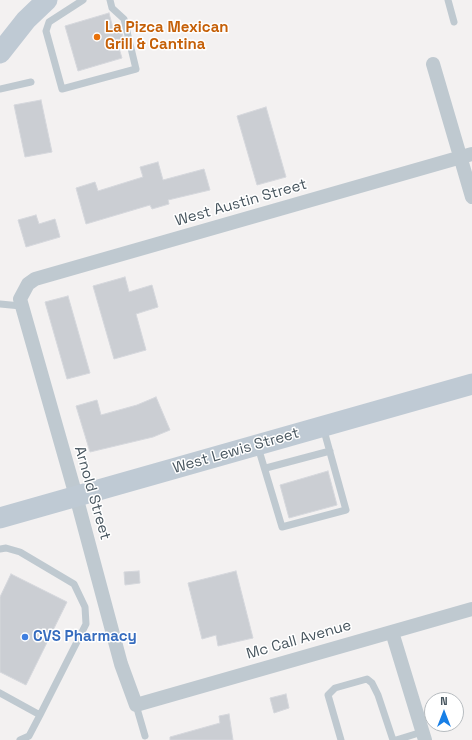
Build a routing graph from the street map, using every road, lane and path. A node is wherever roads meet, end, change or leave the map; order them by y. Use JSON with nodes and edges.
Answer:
{"nodes":[{"id":1,"x":83,"y":0,"type":"edge"},
{"id":2,"x":110,"y":0,"type":"edge"},
{"id":3,"x":448,"y":0,"type":"edge"},
{"id":4,"x":44,"y":13,"type":"edge"},
{"id":5,"x":454,"y":22,"type":"dead end"},
{"id":6,"x":0,"y":53,"type":"edge"},
{"id":7,"x":433,"y":64,"type":"dead end"},
{"id":8,"x":31,"y":82,"type":"dead end"},
{"id":9,"x":0,"y":89,"type":"edge"},
{"id":10,"x":466,"y":156,"type":"edge"},
{"id":11,"x":472,"y":197,"type":"edge"},
{"id":12,"x":23,"y":290,"type":"joint"},
{"id":13,"x":0,"y":304,"type":"edge"},
{"id":14,"x":21,"y":306,"type":"junction"},
{"id":15,"x":472,"y":384,"type":"edge"},
{"id":16,"x":323,"y":426,"type":"junction"},
{"id":17,"x":258,"y":445,"type":"junction"},
{"id":18,"x":330,"y":451,"type":"junction"},
{"id":19,"x":266,"y":468,"type":"junction"},
{"id":20,"x":76,"y":496,"type":"junction"},
{"id":21,"x":0,"y":518,"type":"edge"},
{"id":22,"x":0,"y":549,"type":"edge"},
{"id":23,"x":472,"y":609,"type":"edge"},
{"id":24,"x":392,"y":632,"type":"junction"},
{"id":25,"x":0,"y":693,"type":"edge"},
{"id":26,"x":136,"y":705,"type":"junction"},
{"id":27,"x":40,"y":715,"type":"junction"},
{"id":28,"x":145,"y":736,"type":"dead end"},
{"id":29,"x":423,"y":736,"type":"edge"},
{"id":30,"x":407,"y":738,"type":"edge"},
{"id":31,"x":20,"y":740,"type":"edge"},
{"id":32,"x":341,"y":740,"type":"edge"},
{"id":33,"x":394,"y":740,"type":"edge"}],
"edges":[{"from":1,"to":4,"type":"lane"},
{"from":2,"to":4,"type":"lane"},
{"from":3,"to":5,"type":"lane"},
{"from":4,"to":6,"type":"street"},
{"from":7,"to":10,"type":"street"},
{"from":8,"to":9,"type":"lane"},
{"from":10,"to":11,"type":"street"},
{"from":10,"to":12,"type":"street","name":"West Austin Street"},
{"from":12,"to":14,"type":"street","name":"Arnold Street"},
{"from":13,"to":14,"type":"lane"},
{"from":14,"to":20,"type":"street","name":"Arnold Street"},
{"from":15,"to":16,"type":"street","name":"West Lewis Street"},
{"from":16,"to":17,"type":"street","name":"West Lewis Street"},
{"from":16,"to":18,"type":"lane"},
{"from":17,"to":19,"type":"lane"},
{"from":17,"to":20,"type":"street","name":"West Lewis Street"},
{"from":18,"to":19,"type":"lane"},
{"from":18,"to":19,"type":"lane"},
{"from":20,"to":21,"type":"street","name":"West Lewis Street"},
{"from":20,"to":26,"type":"street","name":"Arnold Street"},
{"from":22,"to":27,"type":"lane"},
{"from":23,"to":24,"type":"street","name":"Mc Call Avenue"},
{"from":24,"to":26,"type":"street","name":"Mc Call Avenue"},
{"from":24,"to":29,"type":"street"},
{"from":25,"to":27,"type":"lane"},
{"from":26,"to":28,"type":"lane"},
{"from":27,"to":31,"type":"lane"},
{"from":29,"to":30,"type":"lane"},
{"from":30,"to":33,"type":"lane"},
{"from":32,"to":33,"type":"lane"}]}
